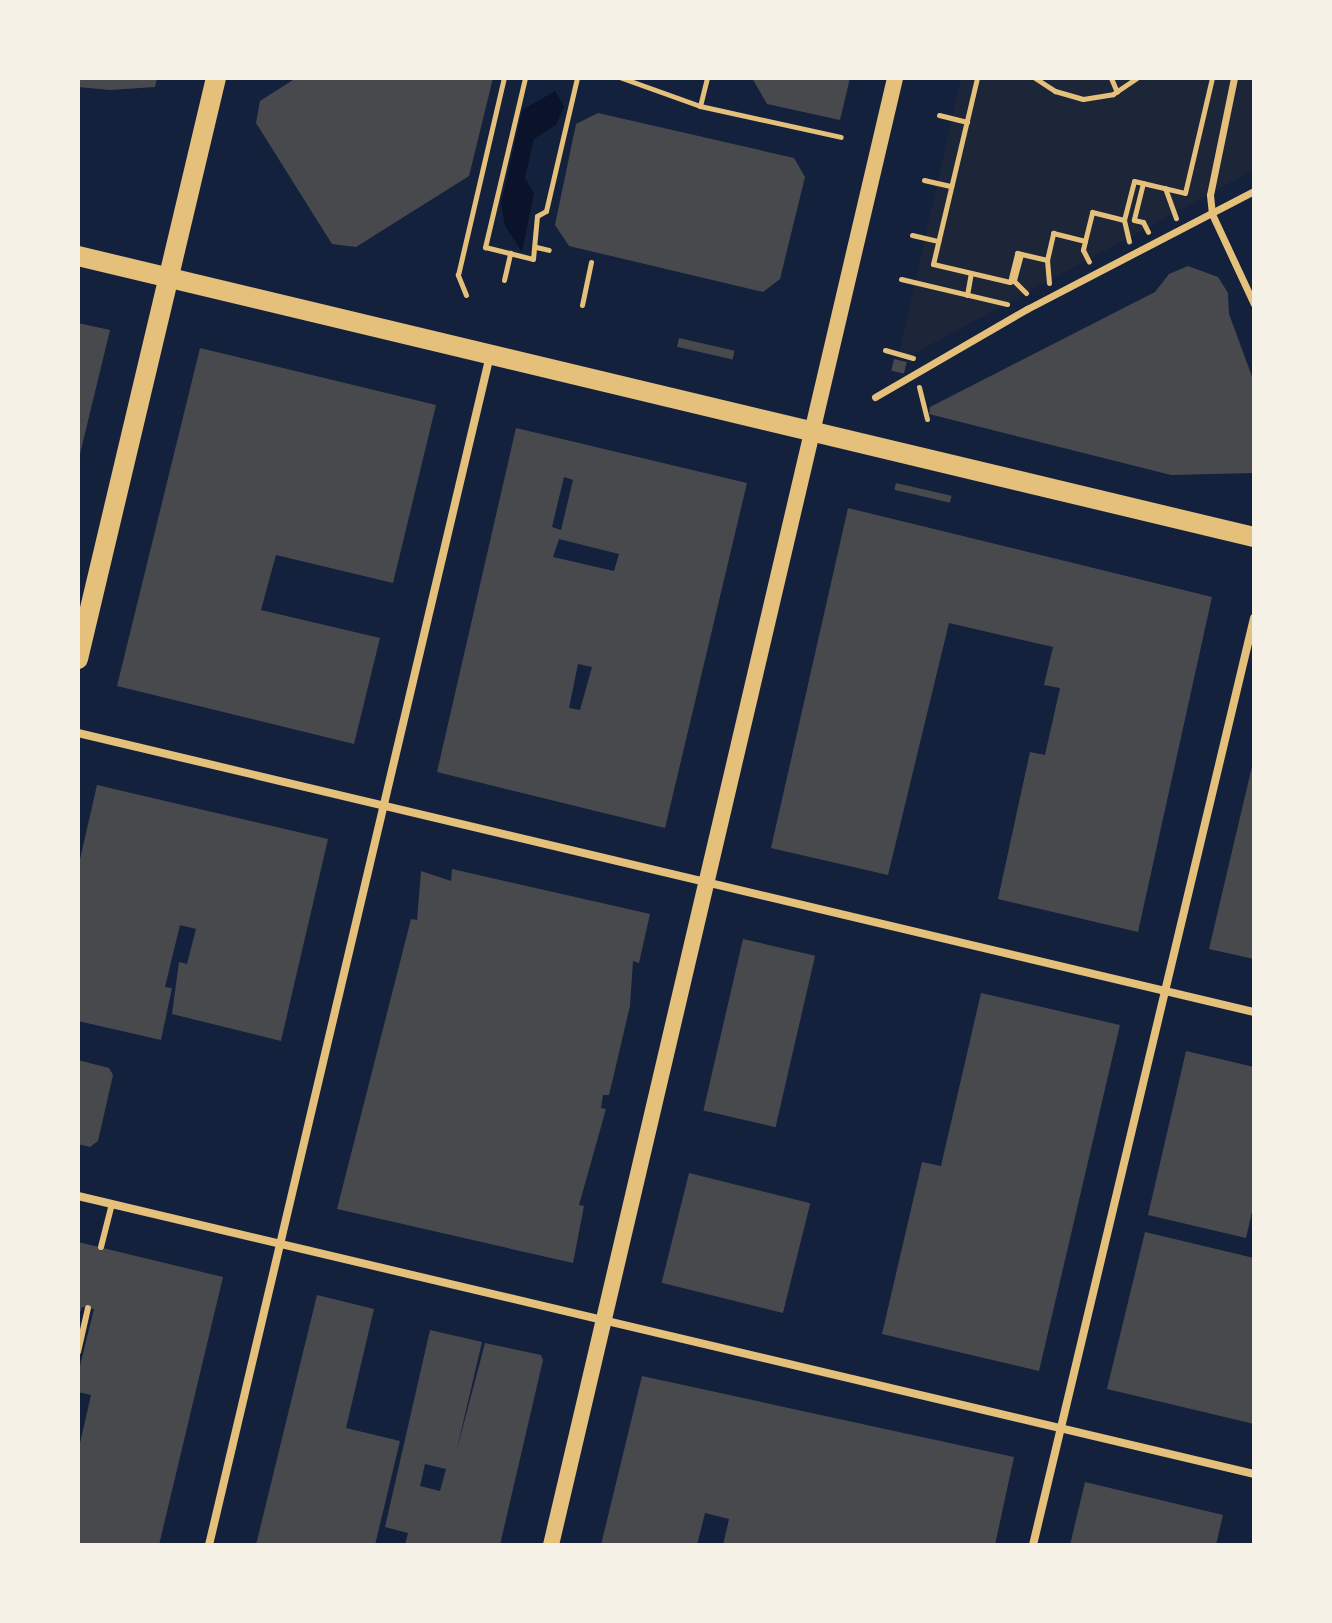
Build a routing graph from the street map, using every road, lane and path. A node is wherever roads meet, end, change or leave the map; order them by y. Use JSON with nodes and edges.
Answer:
{"nodes":[{"id":1,"x":216,"y":78,"type":"edge"},
{"id":2,"x":504,"y":78,"type":"edge"},
{"id":3,"x":525,"y":78,"type":"edge"},
{"id":4,"x":577,"y":78,"type":"edge"},
{"id":5,"x":622,"y":78,"type":"edge"},
{"id":6,"x":707,"y":78,"type":"edge"},
{"id":7,"x":895,"y":78,"type":"edge"},
{"id":8,"x":977,"y":78,"type":"edge"},
{"id":9,"x":1035,"y":78,"type":"edge"},
{"id":10,"x":1111,"y":78,"type":"edge"},
{"id":11,"x":1137,"y":78,"type":"edge"},
{"id":12,"x":1212,"y":78,"type":"edge"},
{"id":13,"x":1234,"y":78,"type":"edge"},
{"id":14,"x":1117,"y":92,"type":"junction"},
{"id":15,"x":700,"y":106,"type":"junction"},
{"id":16,"x":939,"y":115,"type":"dead end"},
{"id":17,"x":967,"y":122,"type":"junction"},
{"id":18,"x":841,"y":137,"type":"dead end"},
{"id":19,"x":924,"y":180,"type":"dead end"},
{"id":20,"x":1143,"y":183,"type":"junction"},
{"id":21,"x":951,"y":186,"type":"junction"},
{"id":22,"x":1165,"y":188,"type":"junction"},
{"id":23,"x":1254,"y":191,"type":"edge"},
{"id":24,"x":1212,"y":214,"type":"junction"},
{"id":25,"x":1124,"y":220,"type":"junction"},
{"id":26,"x":1122,"y":228,"type":"dead end"},
{"id":27,"x":1182,"y":229,"type":"junction"},
{"id":28,"x":912,"y":235,"type":"dead end"},
{"id":29,"x":938,"y":241,"type":"junction"},
{"id":30,"x":1085,"y":241,"type":"junction"},
{"id":31,"x":1154,"y":244,"type":"junction"},
{"id":32,"x":536,"y":247,"type":"junction"},
{"id":33,"x":549,"y":250,"type":"dead end"},
{"id":34,"x":1083,"y":250,"type":"dead end"},
{"id":35,"x":510,"y":253,"type":"junction"},
{"id":36,"x":1021,"y":254,"type":"junction"},
{"id":37,"x":78,"y":256,"type":"edge"},
{"id":38,"x":1047,"y":260,"type":"junction"},
{"id":39,"x":591,"y":262,"type":"dead end"},
{"id":40,"x":1044,"y":272,"type":"dead end"},
{"id":41,"x":971,"y":273,"type":"junction"},
{"id":42,"x":169,"y":277,"type":"junction"},
{"id":43,"x":901,"y":279,"type":"dead end"},
{"id":44,"x":504,"y":280,"type":"dead end"},
{"id":45,"x":466,"y":295,"type":"dead end"},
{"id":46,"x":967,"y":295,"type":"junction"},
{"id":47,"x":1254,"y":304,"type":"edge"},
{"id":48,"x":582,"y":305,"type":"dead end"},
{"id":49,"x":1030,"y":308,"type":"junction"},
{"id":50,"x":490,"y":355,"type":"junction"},
{"id":51,"x":915,"y":371,"type":"junction"},
{"id":52,"x":897,"y":372,"type":"dead end"},
{"id":53,"x":894,"y":382,"type":"junction"},
{"id":54,"x":875,"y":397,"type":"dead end"},
{"id":55,"x":927,"y":419,"type":"dead end"},
{"id":56,"x":812,"y":433,"type":"junction"},
{"id":57,"x":1254,"y":537,"type":"edge"},
{"id":58,"x":1254,"y":618,"type":"edge"},
{"id":59,"x":78,"y":659,"type":"edge"},
{"id":60,"x":78,"y":733,"type":"edge"},
{"id":61,"x":384,"y":805,"type":"junction"},
{"id":62,"x":706,"y":881,"type":"junction"},
{"id":63,"x":1165,"y":991,"type":"junction"},
{"id":64,"x":1254,"y":1012,"type":"edge"},
{"id":65,"x":78,"y":1196,"type":"edge"},
{"id":66,"x":112,"y":1204,"type":"junction"},
{"id":67,"x":280,"y":1244,"type":"junction"},
{"id":68,"x":101,"y":1247,"type":"dead end"},
{"id":69,"x":88,"y":1308,"type":"dead end"},
{"id":70,"x":604,"y":1320,"type":"junction"},
{"id":71,"x":78,"y":1352,"type":"edge"},
{"id":72,"x":1060,"y":1429,"type":"junction"},
{"id":73,"x":1254,"y":1474,"type":"edge"},
{"id":74,"x":209,"y":1545,"type":"edge"},
{"id":75,"x":551,"y":1545,"type":"edge"},
{"id":76,"x":1033,"y":1545,"type":"edge"}],
"edges":[{"from":1,"to":42,"type":"main road"},
{"from":2,"to":45,"type":"path"},
{"from":3,"to":35,"type":"path"},
{"from":4,"to":32,"type":"path"},
{"from":5,"to":15,"type":"path"},
{"from":6,"to":15,"type":"path"},
{"from":7,"to":56,"type":"main road"},
{"from":8,"to":17,"type":"path"},
{"from":9,"to":14,"type":"path"},
{"from":10,"to":14,"type":"path"},
{"from":11,"to":14,"type":"path"},
{"from":12,"to":22,"type":"path"},
{"from":13,"to":24,"type":"street"},
{"from":15,"to":18,"type":"path"},
{"from":16,"to":17,"type":"path"},
{"from":17,"to":21,"type":"path"},
{"from":19,"to":21,"type":"path"},
{"from":20,"to":22,"type":"path"},
{"from":20,"to":25,"type":"path"},
{"from":20,"to":31,"type":"path"},
{"from":21,"to":29,"type":"path"},
{"from":22,"to":27,"type":"path"},
{"from":23,"to":24,"type":"street"},
{"from":24,"to":27,"type":"street"},
{"from":24,"to":47,"type":"street"},
{"from":25,"to":26,"type":"path"},
{"from":25,"to":30,"type":"path"},
{"from":27,"to":31,"type":"street"},
{"from":28,"to":29,"type":"path"},
{"from":29,"to":41,"type":"path"},
{"from":30,"to":34,"type":"path"},
{"from":30,"to":38,"type":"path"},
{"from":31,"to":49,"type":"street"},
{"from":32,"to":33,"type":"path"},
{"from":32,"to":35,"type":"path"},
{"from":35,"to":44,"type":"path"},
{"from":36,"to":38,"type":"path"},
{"from":36,"to":41,"type":"path"},
{"from":36,"to":49,"type":"path"},
{"from":37,"to":42,"type":"main road"},
{"from":38,"to":40,"type":"path"},
{"from":39,"to":48,"type":"path"},
{"from":41,"to":46,"type":"path"},
{"from":42,"to":50,"type":"main road"},
{"from":42,"to":59,"type":"main road"},
{"from":43,"to":46,"type":"path"},
{"from":46,"to":49,"type":"path"},
{"from":49,"to":51,"type":"street"},
{"from":50,"to":56,"type":"main road"},
{"from":50,"to":61,"type":"street"},
{"from":51,"to":53,"type":"street"},
{"from":51,"to":55,"type":"path"},
{"from":52,"to":53,"type":"street"},
{"from":53,"to":54,"type":"street"},
{"from":56,"to":57,"type":"main road"},
{"from":56,"to":62,"type":"main road"},
{"from":58,"to":63,"type":"street"},
{"from":60,"to":61,"type":"street"},
{"from":61,"to":62,"type":"street"},
{"from":61,"to":67,"type":"street"},
{"from":62,"to":63,"type":"street"},
{"from":62,"to":70,"type":"main road"},
{"from":63,"to":64,"type":"street"},
{"from":63,"to":72,"type":"street"},
{"from":65,"to":66,"type":"street"},
{"from":66,"to":67,"type":"street"},
{"from":66,"to":68,"type":"lane"},
{"from":67,"to":70,"type":"street"},
{"from":67,"to":74,"type":"street"},
{"from":69,"to":71,"type":"lane"},
{"from":70,"to":72,"type":"street"},
{"from":70,"to":75,"type":"main road"},
{"from":72,"to":73,"type":"street"},
{"from":72,"to":76,"type":"street"}]}
